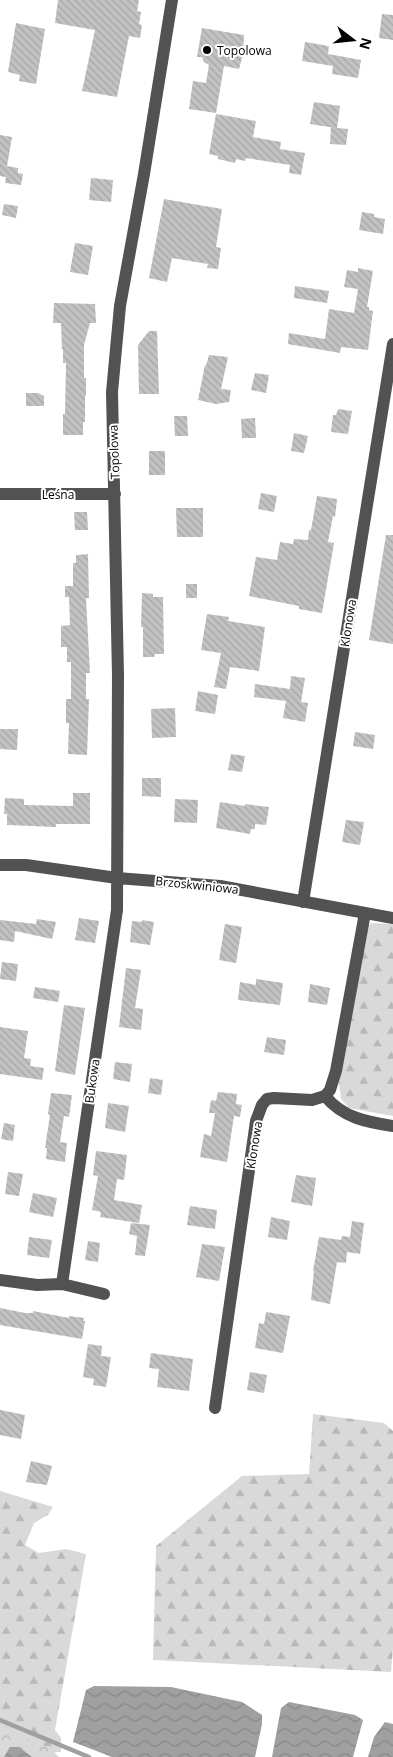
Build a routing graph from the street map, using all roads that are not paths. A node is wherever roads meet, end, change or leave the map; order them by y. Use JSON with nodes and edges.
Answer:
{"nodes":[{"id":1,"x":172,"y":0,"type":"edge"},
{"id":2,"x":393,"y":344,"type":"edge"},
{"id":3,"x":0,"y":494,"type":"edge"},
{"id":4,"x":115,"y":494,"type":"junction"},
{"id":5,"x":0,"y":865,"type":"edge"},
{"id":6,"x":117,"y":878,"type":"junction"},
{"id":7,"x":302,"y":902,"type":"junction"},
{"id":8,"x":365,"y":913,"type":"junction"},
{"id":9,"x":393,"y":918,"type":"edge"},
{"id":10,"x":325,"y":1096,"type":"junction"},
{"id":11,"x":393,"y":1126,"type":"edge"},
{"id":12,"x":0,"y":1280,"type":"edge"},
{"id":13,"x":62,"y":1284,"type":"junction"},
{"id":14,"x":104,"y":1294,"type":"dead end"},
{"id":15,"x":215,"y":1408,"type":"dead end"}],
"edges":[{"from":1,"to":4,"type":"street","name":"Topolowa"},
{"from":2,"to":7,"type":"street","name":"Klonowa"},
{"from":3,"to":4,"type":"street","name":"Leśna"},
{"from":4,"to":6,"type":"street","name":"Topolowa"},
{"from":5,"to":6,"type":"street","name":"Brzoskwiniowa"},
{"from":6,"to":7,"type":"street","name":"Brzoskwiniowa"},
{"from":6,"to":13,"type":"street","name":"Bukowa"},
{"from":7,"to":8,"type":"street","name":"Brzoskwiniowa"},
{"from":8,"to":9,"type":"street","name":"Brzoskwiniowa"},
{"from":8,"to":10,"type":"street"},
{"from":10,"to":11,"type":"street"},
{"from":10,"to":15,"type":"street","name":"Klonowa"},
{"from":12,"to":13,"type":"street"},
{"from":13,"to":14,"type":"street"}]}
